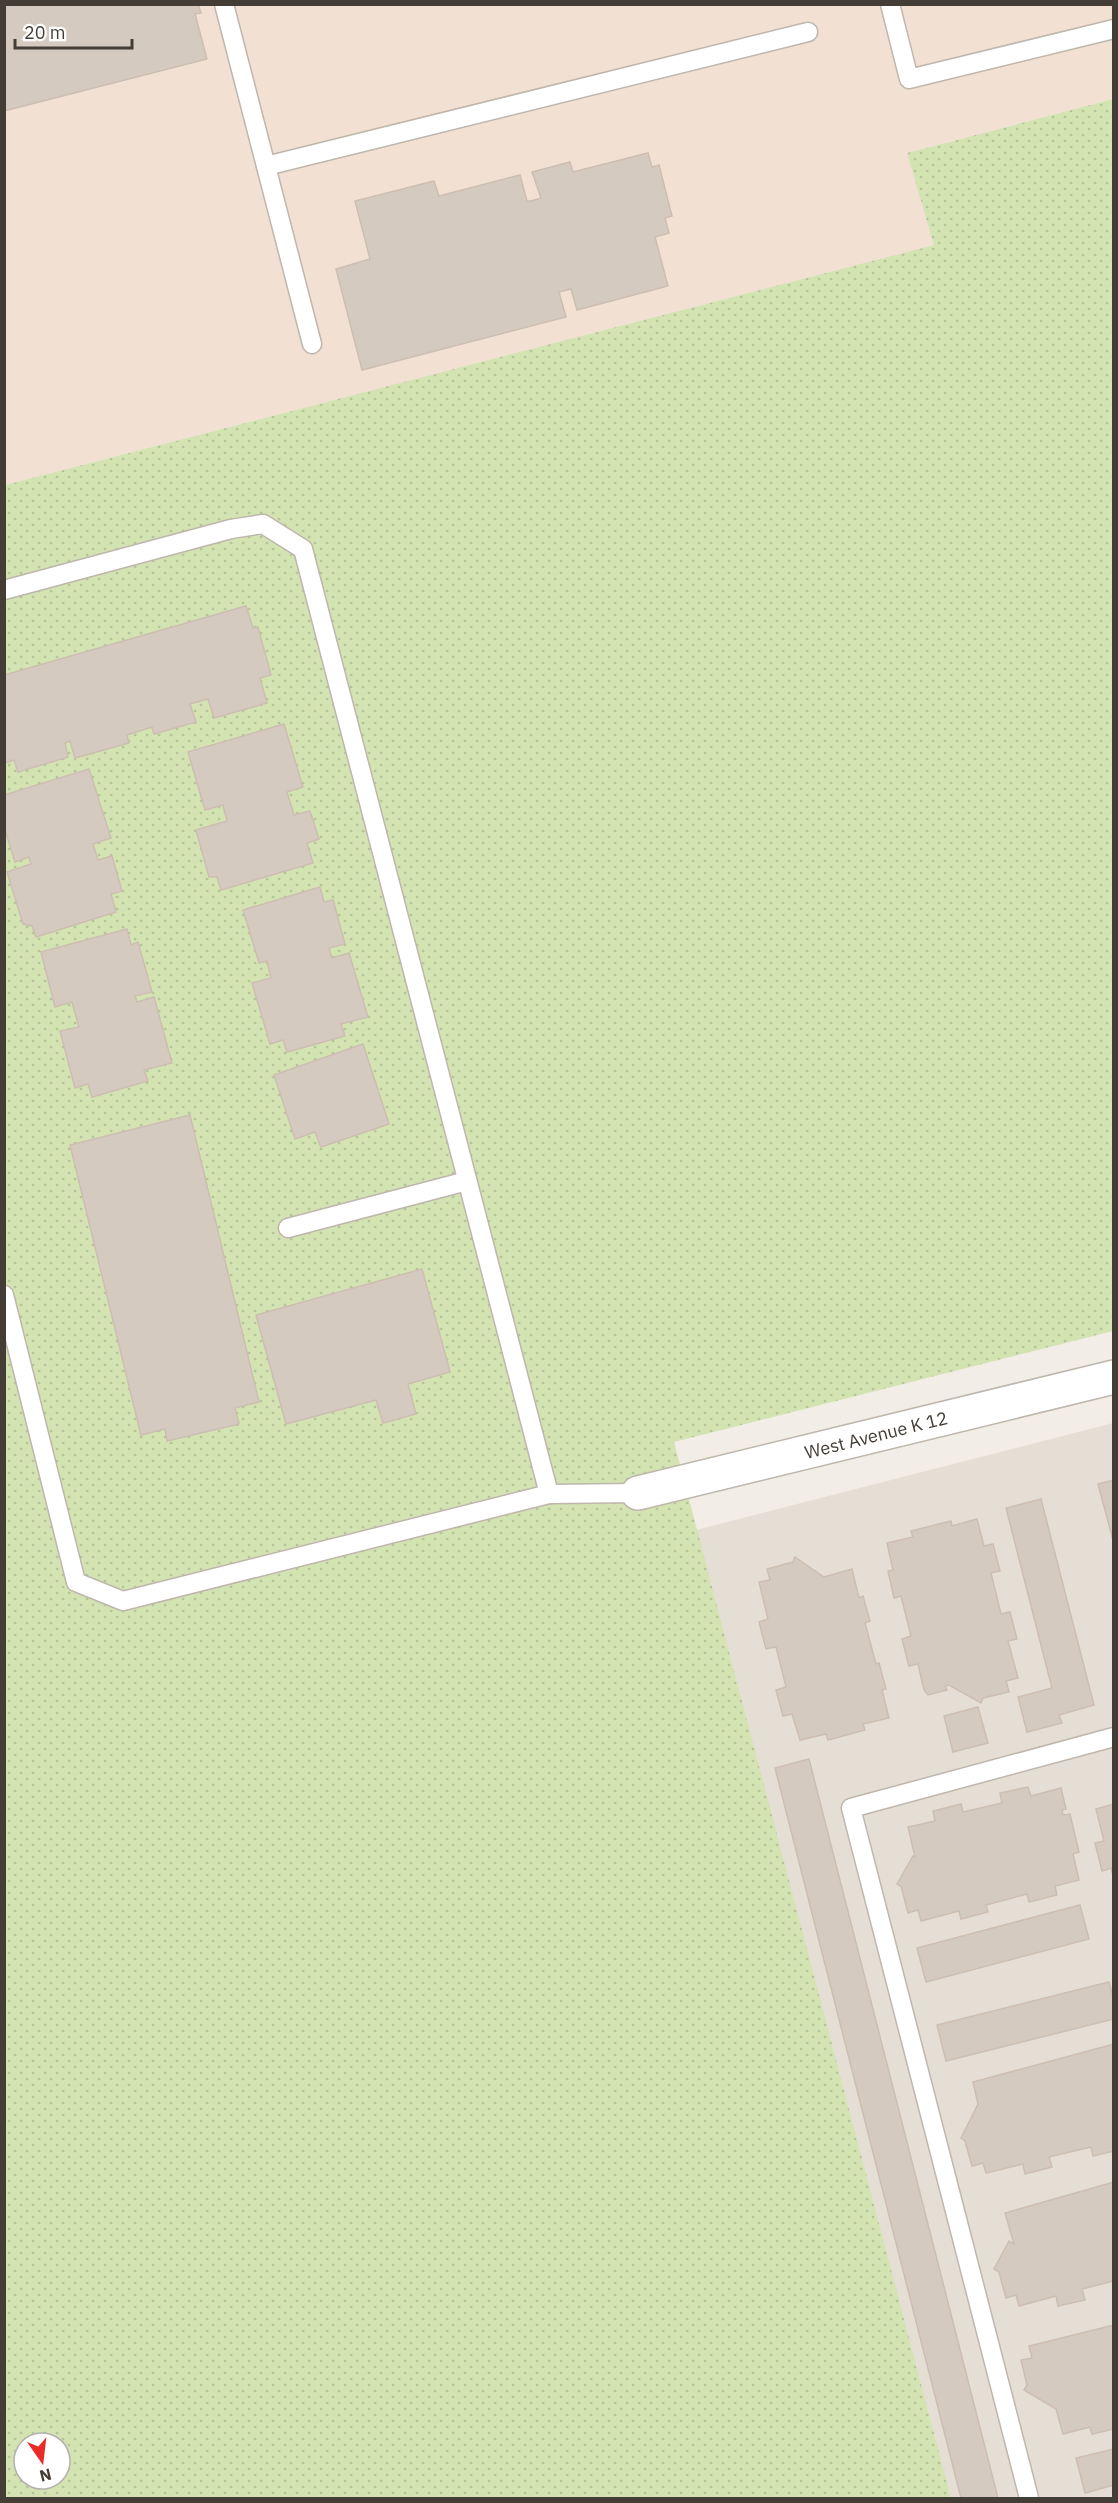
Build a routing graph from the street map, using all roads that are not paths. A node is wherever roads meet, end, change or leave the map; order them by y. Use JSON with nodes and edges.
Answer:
{"nodes":[{"id":1,"x":224,"y":4,"type":"edge"},
{"id":2,"x":890,"y":4,"type":"edge"},
{"id":3,"x":1113,"y":29,"type":"edge"},
{"id":4,"x":808,"y":32,"type":"dead end"},
{"id":5,"x":266,"y":166,"type":"junction"},
{"id":6,"x":312,"y":344,"type":"dead end"},
{"id":7,"x":4,"y":590,"type":"edge"},
{"id":8,"x":467,"y":1181,"type":"junction"},
{"id":9,"x":288,"y":1228,"type":"dead end"},
{"id":10,"x":4,"y":1295,"type":"edge"},
{"id":11,"x":1113,"y":1377,"type":"edge"},
{"id":12,"x":638,"y":1493,"type":"joint"},
{"id":13,"x":549,"y":1494,"type":"junction"},
{"id":14,"x":1113,"y":1737,"type":"edge"},
{"id":15,"x":1029,"y":2499,"type":"edge"}],
"edges":[{"from":1,"to":5,"type":"lane"},
{"from":2,"to":3,"type":"lane"},
{"from":4,"to":5,"type":"lane"},
{"from":5,"to":6,"type":"lane"},
{"from":7,"to":8,"type":"lane"},
{"from":8,"to":9,"type":"lane"},
{"from":8,"to":13,"type":"lane"},
{"from":10,"to":13,"type":"lane"},
{"from":11,"to":12,"type":"street","name":"West Avenue K 12"},
{"from":12,"to":13,"type":"lane"},
{"from":14,"to":15,"type":"lane"}]}
